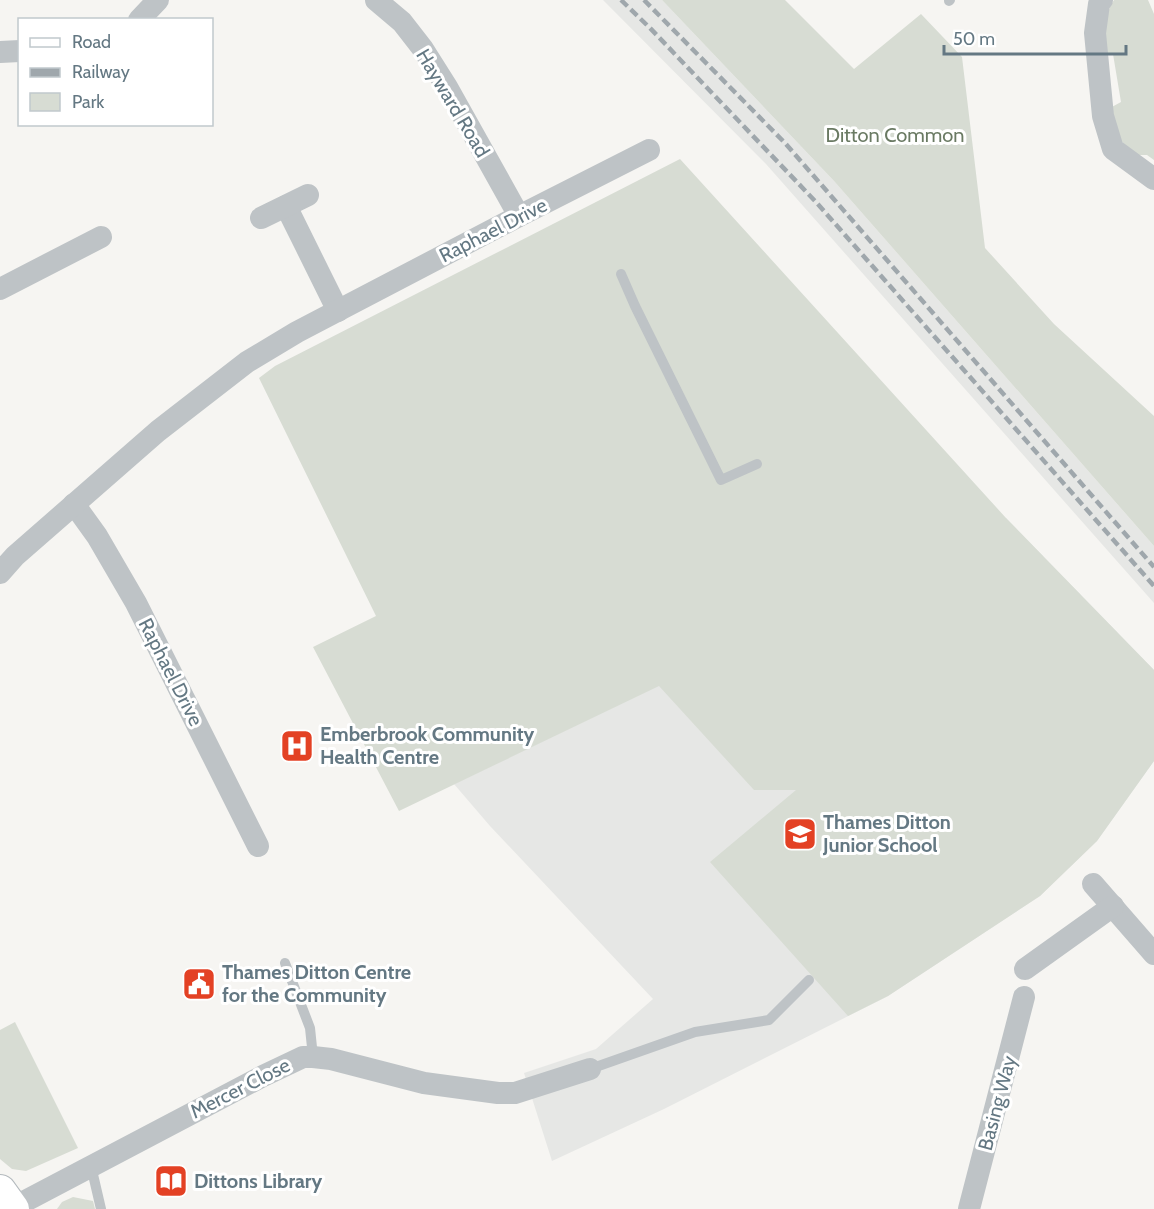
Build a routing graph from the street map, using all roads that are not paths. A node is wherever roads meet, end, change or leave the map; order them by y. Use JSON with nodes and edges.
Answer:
{"nodes":[{"id":1,"x":158,"y":0,"type":"edge"},
{"id":2,"x":376,"y":0,"type":"edge"},
{"id":3,"x":1102,"y":0,"type":"edge"},
{"id":4,"x":141,"y":18,"type":"edge"},
{"id":5,"x":18,"y":51,"type":"edge"},
{"id":6,"x":0,"y":52,"type":"edge"},
{"id":7,"x":649,"y":150,"type":"dead end"},
{"id":8,"x":1154,"y":179,"type":"edge"},
{"id":9,"x":308,"y":195,"type":"dead end"},
{"id":10,"x":286,"y":206,"type":"junction"},
{"id":11,"x":519,"y":216,"type":"junction"},
{"id":12,"x":261,"y":218,"type":"dead end"},
{"id":13,"x":101,"y":237,"type":"dead end"},
{"id":14,"x":621,"y":274,"type":"dead end"},
{"id":15,"x":0,"y":289,"type":"edge"},
{"id":16,"x":338,"y":311,"type":"junction"},
{"id":17,"x":757,"y":464,"type":"dead end"},
{"id":18,"x":74,"y":504,"type":"junction"},
{"id":19,"x":0,"y":573,"type":"edge"},
{"id":20,"x":258,"y":846,"type":"dead end"},
{"id":21,"x":1093,"y":884,"type":"dead end"},
{"id":22,"x":1113,"y":906,"type":"junction"},
{"id":23,"x":1154,"y":954,"type":"edge"},
{"id":24,"x":285,"y":963,"type":"dead end"},
{"id":25,"x":1025,"y":969,"type":"dead end"},
{"id":26,"x":809,"y":980,"type":"dead end"},
{"id":27,"x":1024,"y":998,"type":"dead end"},
{"id":28,"x":313,"y":1057,"type":"junction"},
{"id":29,"x":590,"y":1069,"type":"joint"},
{"id":30,"x":91,"y":1166,"type":"junction"},
{"id":31,"x":0,"y":1191,"type":"edge"},
{"id":32,"x":13,"y":1209,"type":"edge"},
{"id":33,"x":101,"y":1209,"type":"edge"},
{"id":34,"x":969,"y":1209,"type":"edge"}],
"edges":[{"from":1,"to":4,"type":"street"},
{"from":2,"to":11,"type":"street","name":"Hayward Road"},
{"from":3,"to":8,"type":"street"},
{"from":5,"to":6,"type":"street"},
{"from":7,"to":11,"type":"street","name":"Raphael Drive"},
{"from":9,"to":10,"type":"street"},
{"from":10,"to":12,"type":"street"},
{"from":10,"to":16,"type":"street"},
{"from":11,"to":16,"type":"street","name":"Raphael Drive"},
{"from":13,"to":15,"type":"street"},
{"from":14,"to":17,"type":"lane"},
{"from":16,"to":18,"type":"street","name":"Raphael Drive"},
{"from":18,"to":19,"type":"street","name":"Raphael Drive"},
{"from":18,"to":20,"type":"street","name":"Raphael Drive"},
{"from":21,"to":22,"type":"street"},
{"from":22,"to":23,"type":"street"},
{"from":22,"to":25,"type":"street"},
{"from":24,"to":28,"type":"lane"},
{"from":26,"to":29,"type":"lane"},
{"from":27,"to":34,"type":"street","name":"Basing Way"},
{"from":28,"to":29,"type":"street","name":"Mercer Close"},
{"from":28,"to":30,"type":"street","name":"Mercer Close"},
{"from":30,"to":32,"type":"street","name":"Mercer Close"},
{"from":30,"to":33,"type":"lane"},
{"from":31,"to":32,"type":"main road"}]}
